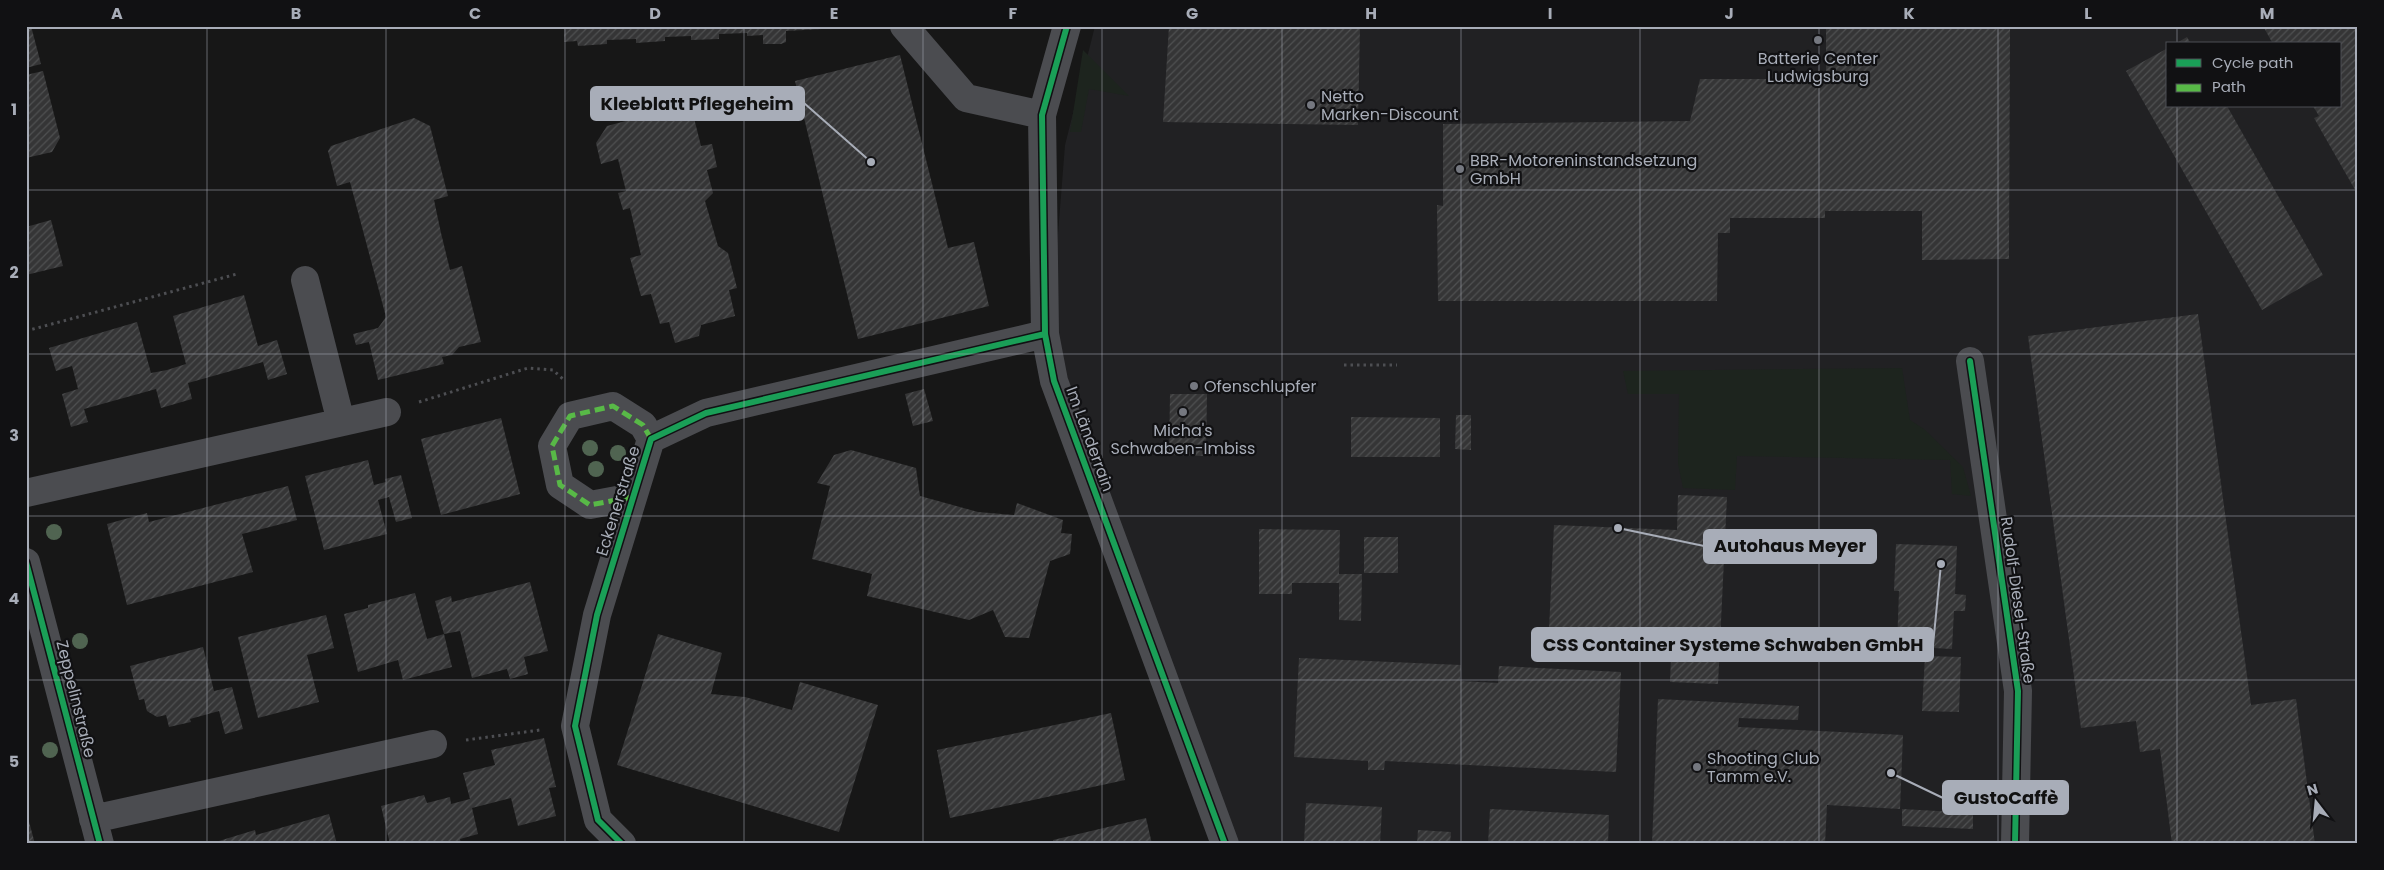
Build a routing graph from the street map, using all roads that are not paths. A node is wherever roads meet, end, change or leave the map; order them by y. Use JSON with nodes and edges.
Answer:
{"nodes":[{"id":1,"x":904,"y":26,"type":"edge"},
{"id":2,"x":1067,"y":26,"type":"edge"},
{"id":3,"x":1042,"y":114,"type":"junction"},
{"id":4,"x":305,"y":280,"type":"dead end"},
{"id":5,"x":1045,"y":334,"type":"junction"},
{"id":6,"x":1970,"y":361,"type":"dead end"},
{"id":7,"x":387,"y":412,"type":"road end"},
{"id":8,"x":341,"y":422,"type":"junction"},
{"id":9,"x":651,"y":439,"type":"junction"},
{"id":10,"x":26,"y":493,"type":"edge"},
{"id":11,"x":633,"y":497,"type":"junction"},
{"id":12,"x":26,"y":562,"type":"edge"},
{"id":13,"x":433,"y":744,"type":"road end"},
{"id":14,"x":96,"y":831,"type":"edge"},
{"id":15,"x":622,"y":844,"type":"edge"},
{"id":16,"x":1225,"y":844,"type":"edge"},
{"id":17,"x":2015,"y":844,"type":"edge"}],
"edges":[{"from":1,"to":3,"type":"street"},
{"from":2,"to":3,"type":"street","name":"Im Länderrain"},
{"from":3,"to":5,"type":"street","name":"Im Länderrain"},
{"from":4,"to":8,"type":"street"},
{"from":5,"to":9,"type":"street","name":"Eckenerstraße"},
{"from":5,"to":16,"type":"street","name":"Im Länderrain"},
{"from":6,"to":17,"type":"street","name":"Rudolf-Diesel-Straße"},
{"from":7,"to":8,"type":"street"},
{"from":8,"to":10,"type":"street"},
{"from":9,"to":11,"type":"street","name":"Eckenerstraße"},
{"from":9,"to":11,"type":"street","name":"Eckenerstraße"},
{"from":11,"to":15,"type":"street","name":"Eckenerstraße"},
{"from":12,"to":14,"type":"street","name":"Zeppelinstraße"},
{"from":13,"to":14,"type":"street","name":"Zeppelinstraße"}]}
